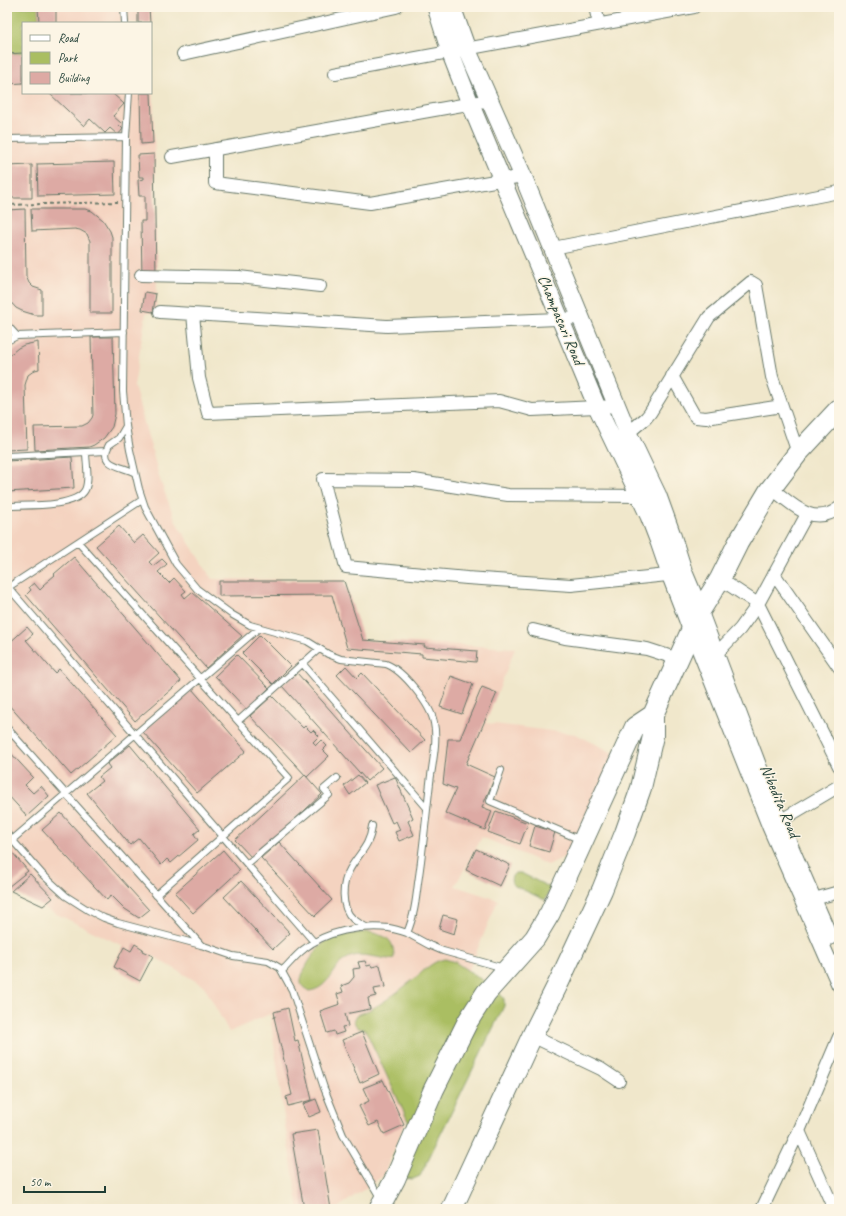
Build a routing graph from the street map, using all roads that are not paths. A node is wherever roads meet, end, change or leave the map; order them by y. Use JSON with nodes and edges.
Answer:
{"nodes":[{"id":1,"x":124,"y":7,"type":"edge"},
{"id":2,"x":396,"y":7,"type":"edge"},
{"id":3,"x":436,"y":7,"type":"edge"},
{"id":4,"x":452,"y":7,"type":"edge"},
{"id":5,"x":595,"y":7,"type":"edge"},
{"id":6,"x":694,"y":7,"type":"edge"},
{"id":7,"x":125,"y":22,"type":"edge"},
{"id":8,"x":599,"y":24,"type":"junction"},
{"id":9,"x":458,"y":50,"type":"junction"},
{"id":10,"x":183,"y":54,"type":"dead end"},
{"id":11,"x":335,"y":73,"type":"dead end"},
{"id":12,"x":129,"y":94,"type":"edge"},
{"id":13,"x":490,"y":100,"type":"junction"},
{"id":14,"x":470,"y":104,"type":"junction"},
{"id":15,"x":126,"y":137,"type":"junction"},
{"id":16,"x":7,"y":139,"type":"edge"},
{"id":17,"x":215,"y":149,"type":"junction"},
{"id":18,"x":172,"y":157,"type":"dead end"},
{"id":19,"x":523,"y":176,"type":"junction"},
{"id":20,"x":502,"y":179,"type":"junction"},
{"id":21,"x":839,"y":192,"type":"edge"},
{"id":22,"x":553,"y":248,"type":"junction"},
{"id":23,"x":141,"y":275,"type":"dead end"},
{"id":24,"x":320,"y":286,"type":"dead end"},
{"id":25,"x":160,"y":312,"type":"dead end"},
{"id":26,"x":193,"y":314,"type":"junction"},
{"id":27,"x":582,"y":318,"type":"junction"},
{"id":28,"x":560,"y":319,"type":"junction"},
{"id":29,"x":7,"y":325,"type":"edge"},
{"id":30,"x":124,"y":332,"type":"junction"},
{"id":31,"x":17,"y":336,"type":"junction"},
{"id":32,"x":7,"y":341,"type":"edge"},
{"id":33,"x":672,"y":376,"type":"junction"},
{"id":34,"x":618,"y":406,"type":"junction"},
{"id":35,"x":782,"y":406,"type":"junction"},
{"id":36,"x":597,"y":407,"type":"junction"},
{"id":37,"x":839,"y":409,"type":"edge"},
{"id":38,"x":126,"y":426,"type":"junction"},
{"id":39,"x":628,"y":433,"type":"junction"},
{"id":40,"x":106,"y":451,"type":"junction"},
{"id":41,"x":86,"y":452,"type":"junction"},
{"id":42,"x":798,"y":453,"type":"junction"},
{"id":43,"x":7,"y":456,"type":"edge"},
{"id":44,"x":135,"y":473,"type":"junction"},
{"id":45,"x":771,"y":488,"type":"junction"},
{"id":46,"x":640,"y":496,"type":"junction"},
{"id":47,"x":658,"y":496,"type":"junction"},
{"id":48,"x":142,"y":500,"type":"junction"},
{"id":49,"x":7,"y":506,"type":"edge"},
{"id":50,"x":839,"y":508,"type":"edge"},
{"id":51,"x":807,"y":514,"type":"junction"},
{"id":52,"x":78,"y":542,"type":"junction"},
{"id":53,"x":677,"y":574,"type":"junction"},
{"id":54,"x":774,"y":574,"type":"junction"},
{"id":55,"x":720,"y":580,"type":"junction"},
{"id":56,"x":8,"y":586,"type":"edge"},
{"id":57,"x":758,"y":604,"type":"junction"},
{"id":58,"x":700,"y":611,"type":"junction"},
{"id":59,"x":259,"y":628,"type":"junction"},
{"id":60,"x":533,"y":630,"type":"dead end"},
{"id":61,"x":692,"y":631,"type":"junction"},
{"id":62,"x":319,"y":649,"type":"junction"},
{"id":63,"x":717,"y":653,"type":"junction"},
{"id":64,"x":678,"y":659,"type":"junction"},
{"id":65,"x":302,"y":663,"type":"junction"},
{"id":66,"x":839,"y":667,"type":"edge"},
{"id":67,"x":200,"y":678,"type":"junction"},
{"id":68,"x":653,"y":715,"type":"junction"},
{"id":69,"x":238,"y":721,"type":"junction"},
{"id":70,"x":7,"y":728,"type":"edge"},
{"id":71,"x":135,"y":734,"type":"junction"},
{"id":72,"x":839,"y":766,"type":"edge"},
{"id":73,"x":501,"y":770,"type":"dead end"},
{"id":74,"x":839,"y":772,"type":"edge"},
{"id":75,"x":337,"y":778,"type":"dead end"},
{"id":76,"x":839,"y":786,"type":"edge"},
{"id":77,"x":66,"y":794,"type":"junction"},
{"id":78,"x":824,"y":795,"type":"junction"},
{"id":79,"x":427,"y":808,"type":"junction"},
{"id":80,"x":776,"y":824,"type":"junction"},
{"id":81,"x":372,"y":826,"type":"dead end"},
{"id":82,"x":7,"y":834,"type":"edge"},
{"id":83,"x":223,"y":836,"type":"junction"},
{"id":84,"x":12,"y":840,"type":"junction"},
{"id":85,"x":584,"y":841,"type":"junction"},
{"id":86,"x":247,"y":864,"type":"junction"},
{"id":87,"x":839,"y":892,"type":"edge"},
{"id":88,"x":156,"y":895,"type":"junction"},
{"id":89,"x":814,"y":899,"type":"junction"},
{"id":90,"x":366,"y":928,"type":"junction"},
{"id":91,"x":407,"y":933,"type":"junction"},
{"id":92,"x":314,"y":942,"type":"junction"},
{"id":93,"x":201,"y":944,"type":"junction"},
{"id":94,"x":839,"y":958,"type":"edge"},
{"id":95,"x":506,"y":969,"type":"junction"},
{"id":96,"x":282,"y":971,"type":"junction"},
{"id":97,"x":839,"y":984,"type":"edge"},
{"id":98,"x":532,"y":1036,"type":"junction"},
{"id":99,"x":839,"y":1037,"type":"edge"},
{"id":100,"x":619,"y":1081,"type":"dead end"},
{"id":101,"x":800,"y":1131,"type":"junction"},
{"id":102,"x":380,"y":1205,"type":"edge"},
{"id":103,"x":452,"y":1209,"type":"edge"},
{"id":104,"x":762,"y":1209,"type":"edge"},
{"id":105,"x":834,"y":1209,"type":"edge"}],
"edges":[{"from":1,"to":7,"type":"lane"},
{"from":2,"to":10,"type":"street"},
{"from":3,"to":9,"type":"main road","name":"Champasari Road"},
{"from":4,"to":9,"type":"main road","name":"Champasari Road"},
{"from":5,"to":8,"type":"street"},
{"from":6,"to":8,"type":"street"},
{"from":8,"to":9,"type":"street"},
{"from":9,"to":11,"type":"street"},
{"from":9,"to":13,"type":"main road","name":"Champasari Road"},
{"from":9,"to":14,"type":"main road","name":"Champasari Road"},
{"from":12,"to":15,"type":"lane"},
{"from":13,"to":14,"type":"street"},
{"from":13,"to":19,"type":"main road","name":"Champasari Road"},
{"from":14,"to":17,"type":"street"},
{"from":14,"to":20,"type":"main road","name":"Champasari Road"},
{"from":15,"to":16,"type":"lane"},
{"from":15,"to":30,"type":"lane"},
{"from":17,"to":18,"type":"street"},
{"from":17,"to":20,"type":"street"},
{"from":19,"to":20,"type":"street"},
{"from":19,"to":22,"type":"main road","name":"Champasari Road"},
{"from":20,"to":28,"type":"main road","name":"Champasari Road"},
{"from":21,"to":22,"type":"street"},
{"from":22,"to":27,"type":"main road","name":"Champasari Road"},
{"from":23,"to":24,"type":"street"},
{"from":25,"to":26,"type":"street"},
{"from":26,"to":28,"type":"street"},
{"from":26,"to":36,"type":"street"},
{"from":27,"to":28,"type":"street"},
{"from":27,"to":34,"type":"main road","name":"Champasari Road"},
{"from":28,"to":36,"type":"main road","name":"Champasari Road"},
{"from":29,"to":31,"type":"lane"},
{"from":30,"to":31,"type":"lane"},
{"from":30,"to":38,"type":"lane"},
{"from":31,"to":32,"type":"lane"},
{"from":33,"to":35,"type":"street"},
{"from":33,"to":35,"type":"street"},
{"from":33,"to":39,"type":"street"},
{"from":34,"to":36,"type":"street"},
{"from":34,"to":39,"type":"main road","name":"Champasari Road"},
{"from":35,"to":42,"type":"street"},
{"from":36,"to":46,"type":"main road","name":"Champasari Road"},
{"from":37,"to":42,"type":"highway"},
{"from":38,"to":40,"type":"lane"},
{"from":38,"to":44,"type":"lane"},
{"from":39,"to":47,"type":"main road","name":"Champasari Road"},
{"from":40,"to":41,"type":"lane"},
{"from":40,"to":44,"type":"lane"},
{"from":41,"to":43,"type":"lane"},
{"from":41,"to":49,"type":"lane"},
{"from":42,"to":45,"type":"highway"},
{"from":44,"to":48,"type":"lane"},
{"from":45,"to":51,"type":"street"},
{"from":45,"to":55,"type":"highway"},
{"from":46,"to":47,"type":"street"},
{"from":46,"to":53,"type":"main road","name":"Champasari Road"},
{"from":46,"to":53,"type":"street"},
{"from":47,"to":53,"type":"main road","name":"Champasari Road"},
{"from":48,"to":52,"type":"lane"},
{"from":48,"to":59,"type":"lane"},
{"from":50,"to":51,"type":"street"},
{"from":51,"to":54,"type":"street"},
{"from":52,"to":56,"type":"lane"},
{"from":52,"to":67,"type":"lane"},
{"from":53,"to":58,"type":"main road","name":"Champasari Road"},
{"from":53,"to":61,"type":"main road","name":"Champasari Road"},
{"from":54,"to":57,"type":"street"},
{"from":54,"to":66,"type":"street"},
{"from":55,"to":57,"type":"street"},
{"from":55,"to":58,"type":"highway"},
{"from":56,"to":71,"type":"lane"},
{"from":57,"to":63,"type":"street"},
{"from":57,"to":72,"type":"street"},
{"from":58,"to":61,"type":"highway"},
{"from":58,"to":63,"type":"street","name":"Nibedita Road"},
{"from":59,"to":62,"type":"lane"},
{"from":59,"to":67,"type":"lane"},
{"from":60,"to":64,"type":"street"},
{"from":61,"to":64,"type":"highway"},
{"from":61,"to":80,"type":"street","name":"Nibedita Road"},
{"from":62,"to":65,"type":"lane"},
{"from":62,"to":79,"type":"lane"},
{"from":63,"to":80,"type":"street","name":"Nibedita Road"},
{"from":64,"to":68,"type":"highway"},
{"from":65,"to":69,"type":"lane"},
{"from":65,"to":79,"type":"lane"},
{"from":67,"to":69,"type":"lane"},
{"from":67,"to":71,"type":"lane"},
{"from":68,"to":85,"type":"highway"},
{"from":68,"to":98,"type":"highway"},
{"from":69,"to":83,"type":"lane"},
{"from":70,"to":77,"type":"lane"},
{"from":71,"to":77,"type":"lane"},
{"from":71,"to":83,"type":"lane"},
{"from":73,"to":85,"type":"lane"},
{"from":74,"to":78,"type":"street"},
{"from":75,"to":86,"type":"lane"},
{"from":76,"to":78,"type":"street"},
{"from":77,"to":84,"type":"lane"},
{"from":77,"to":88,"type":"lane"},
{"from":78,"to":80,"type":"street"},
{"from":79,"to":91,"type":"lane"},
{"from":80,"to":89,"type":"street","name":"Nibedita Road"},
{"from":80,"to":97,"type":"street","name":"Nibedita Road"},
{"from":81,"to":90,"type":"lane"},
{"from":82,"to":84,"type":"lane"},
{"from":83,"to":86,"type":"lane"},
{"from":83,"to":88,"type":"lane"},
{"from":84,"to":93,"type":"lane"},
{"from":85,"to":95,"type":"highway"},
{"from":86,"to":92,"type":"lane"},
{"from":87,"to":89,"type":"street"},
{"from":88,"to":93,"type":"lane"},
{"from":89,"to":94,"type":"street","name":"Nibedita Road"},
{"from":90,"to":91,"type":"lane"},
{"from":90,"to":92,"type":"lane"},
{"from":91,"to":95,"type":"lane"},
{"from":92,"to":96,"type":"lane"},
{"from":93,"to":96,"type":"lane"},
{"from":95,"to":102,"type":"highway"},
{"from":96,"to":102,"type":"lane"},
{"from":98,"to":100,"type":"street"},
{"from":98,"to":103,"type":"highway"},
{"from":99,"to":101,"type":"street"},
{"from":101,"to":104,"type":"street"},
{"from":101,"to":105,"type":"street"}]}
